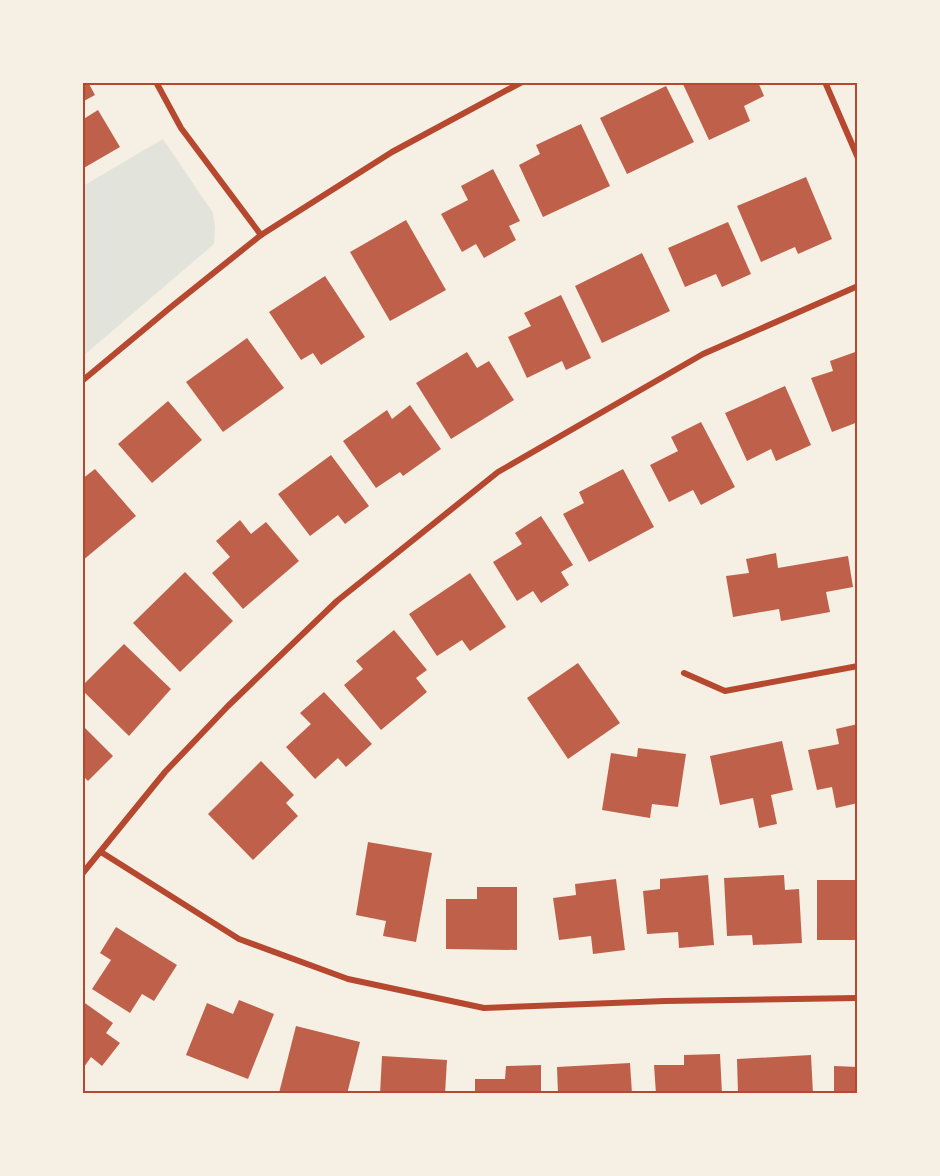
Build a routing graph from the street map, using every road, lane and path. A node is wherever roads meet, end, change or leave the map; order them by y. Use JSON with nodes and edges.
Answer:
{"nodes":[{"id":1,"x":156,"y":82,"type":"edge"},
{"id":2,"x":522,"y":82,"type":"edge"},
{"id":3,"x":825,"y":82,"type":"edge"},
{"id":4,"x":858,"y":158,"type":"edge"},
{"id":5,"x":261,"y":235,"type":"junction"},
{"id":6,"x":858,"y":286,"type":"edge"},
{"id":7,"x":82,"y":381,"type":"edge"},
{"id":8,"x":858,"y":666,"type":"edge"},
{"id":9,"x":684,"y":674,"type":"dead end"},
{"id":10,"x":100,"y":852,"type":"junction"},
{"id":11,"x":82,"y":874,"type":"edge"},
{"id":12,"x":858,"y":998,"type":"edge"}],
"edges":[{"from":1,"to":5,"type":"street"},
{"from":2,"to":5,"type":"street"},
{"from":3,"to":4,"type":"street"},
{"from":5,"to":7,"type":"street"},
{"from":6,"to":10,"type":"street"},
{"from":8,"to":9,"type":"street"},
{"from":10,"to":11,"type":"street"},
{"from":10,"to":12,"type":"street"}]}
